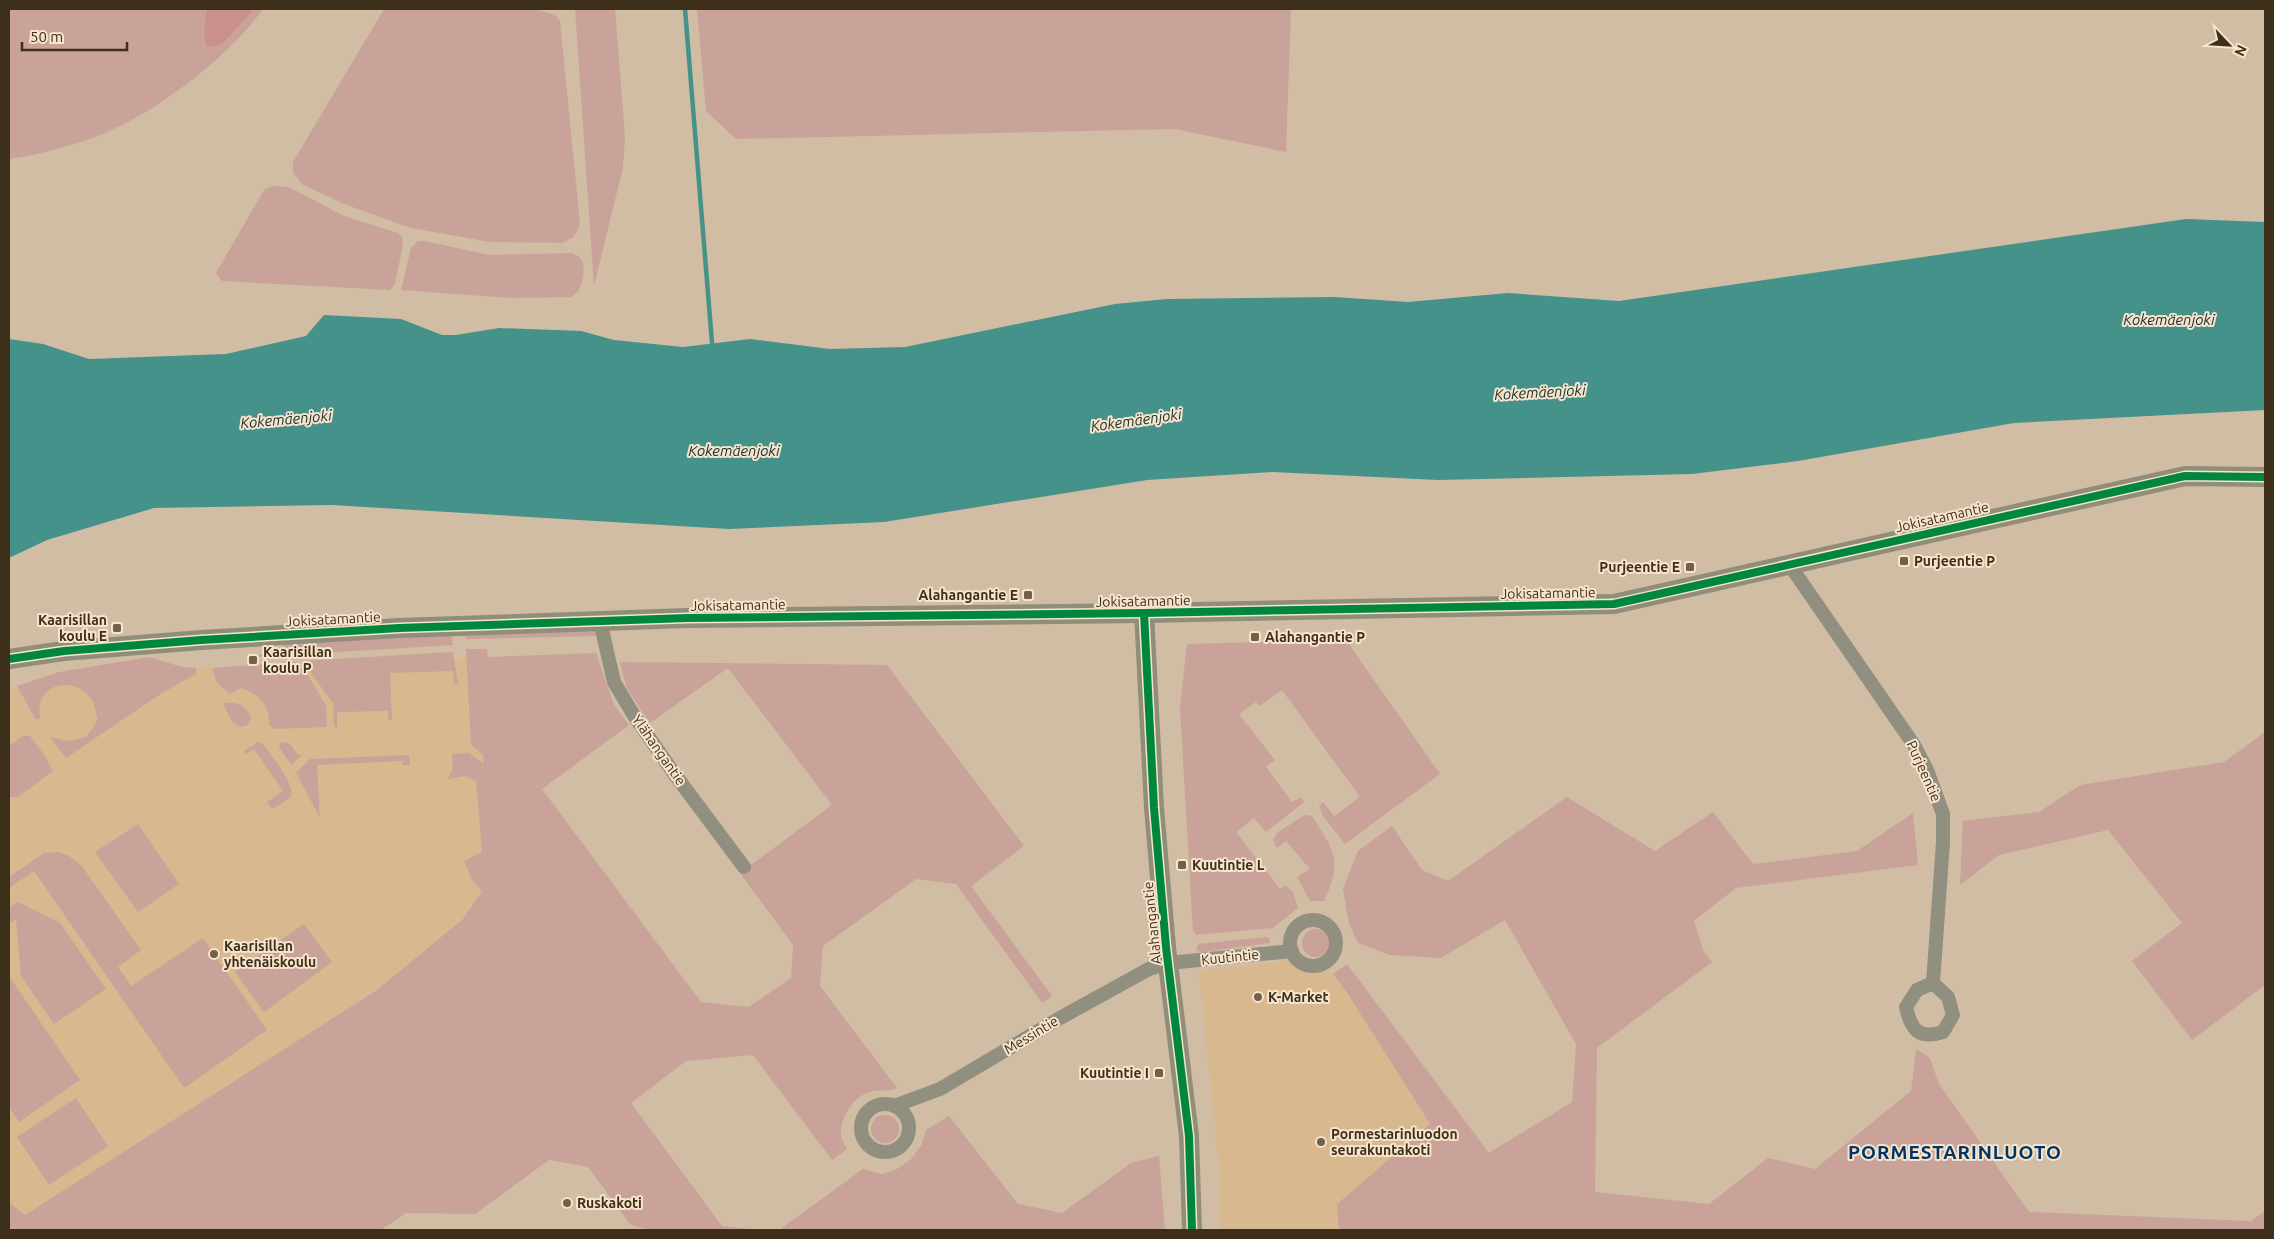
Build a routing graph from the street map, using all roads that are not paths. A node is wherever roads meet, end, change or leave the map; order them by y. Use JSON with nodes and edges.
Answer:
{"nodes":[{"id":1,"x":2265,"y":477,"type":"edge"},
{"id":2,"x":1790,"y":564,"type":"junction"},
{"id":3,"x":1144,"y":613,"type":"junction"},
{"id":4,"x":600,"y":621,"type":"junction"},
{"id":5,"x":9,"y":659,"type":"edge"},
{"id":6,"x":744,"y":867,"type":"dead end"},
{"id":7,"x":1292,"y":951,"type":"dead end"},
{"id":8,"x":1168,"y":963,"type":"junction"},
{"id":9,"x":1933,"y":983,"type":"dead end"},
{"id":10,"x":894,"y":1106,"type":"dead end"},
{"id":11,"x":1192,"y":1230,"type":"edge"}],
"edges":[{"from":1,"to":2,"type":"street","name":"Jokisatamantie"},
{"from":2,"to":3,"type":"street","name":"Jokisatamantie"},
{"from":2,"to":9,"type":"street","name":"Purjeentie"},
{"from":3,"to":4,"type":"street","name":"Jokisatamantie"},
{"from":3,"to":8,"type":"street","name":"Alahangantie"},
{"from":4,"to":5,"type":"street","name":"Jokisatamantie"},
{"from":4,"to":6,"type":"street","name":"Ylähangantie"},
{"from":7,"to":8,"type":"street","name":"Kuutintie"},
{"from":8,"to":10,"type":"street","name":"Messintie"},
{"from":8,"to":11,"type":"street","name":"Alahangantie"}]}
